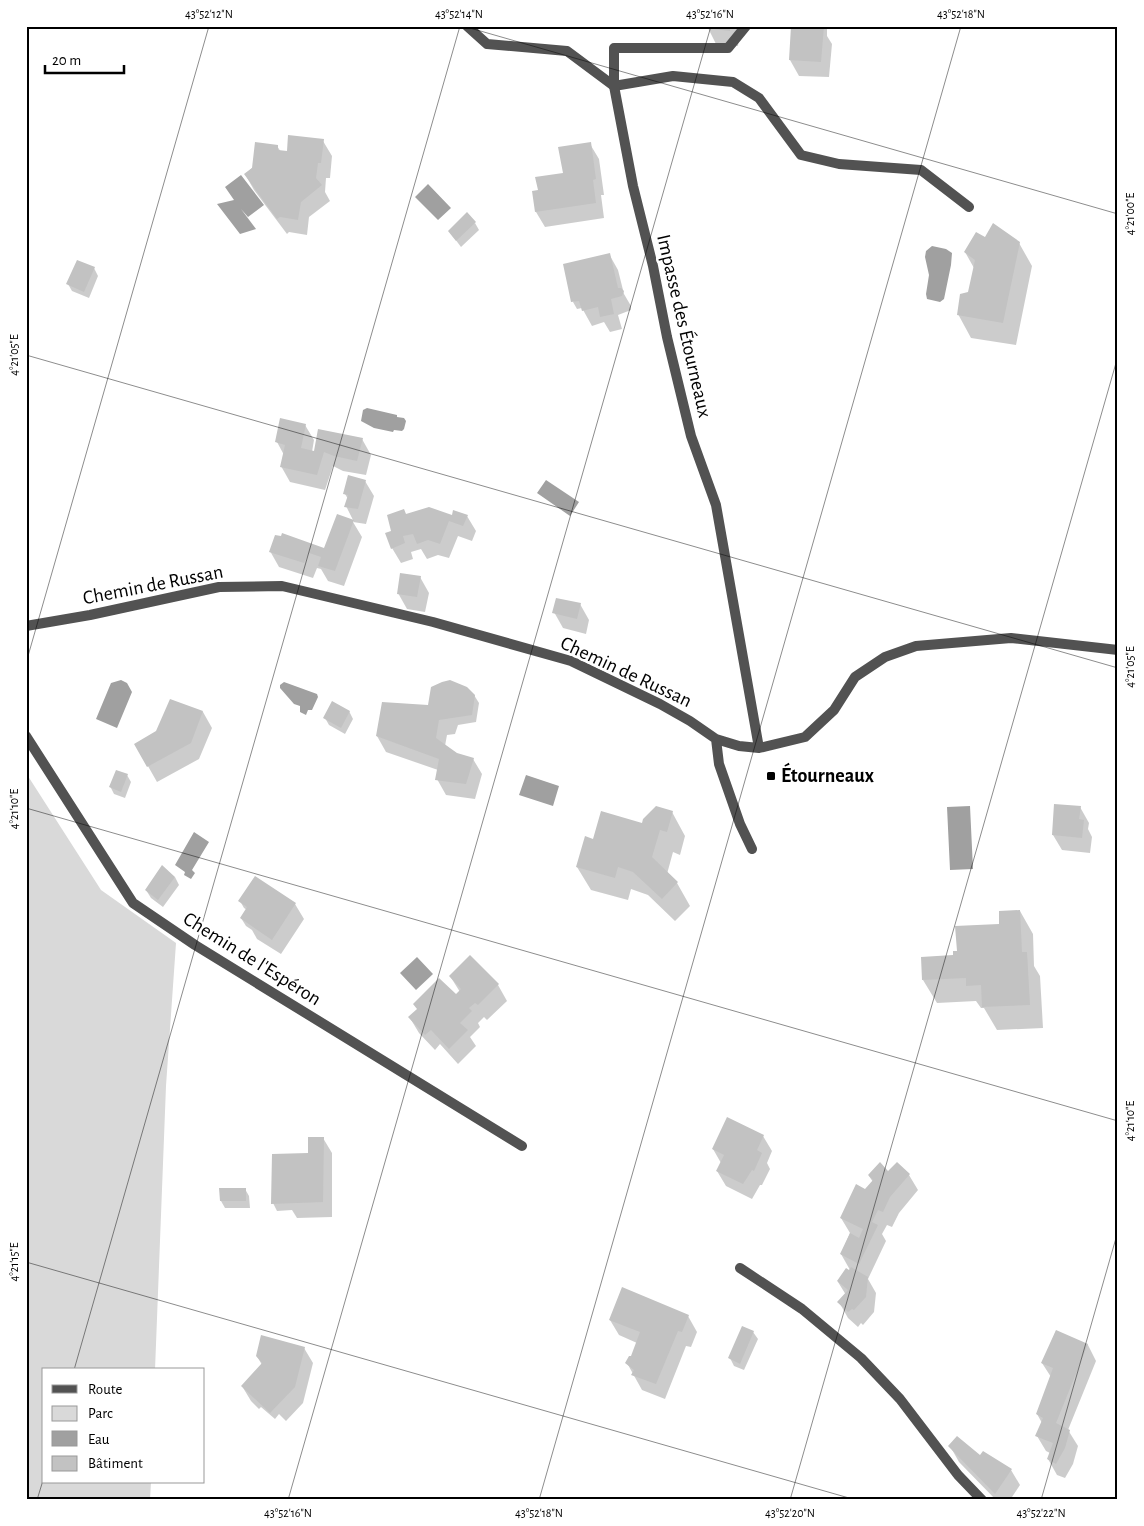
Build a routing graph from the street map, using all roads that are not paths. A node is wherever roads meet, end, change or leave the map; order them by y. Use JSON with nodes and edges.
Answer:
{"nodes":[{"id":1,"x":467,"y":26,"type":"edge"},
{"id":2,"x":746,"y":26,"type":"edge"},
{"id":3,"x":614,"y":86,"type":"junction"},
{"id":4,"x":970,"y":207,"type":"dead end"},
{"id":5,"x":26,"y":626,"type":"edge"},
{"id":6,"x":1118,"y":650,"type":"edge"},
{"id":7,"x":26,"y":736,"type":"edge"},
{"id":8,"x":716,"y":739,"type":"junction"},
{"id":9,"x":759,"y":748,"type":"junction"},
{"id":10,"x":752,"y":849,"type":"dead end"},
{"id":11,"x":522,"y":1146,"type":"dead end"},
{"id":12,"x":740,"y":1268,"type":"dead end"},
{"id":13,"x":982,"y":1500,"type":"edge"}],
"edges":[{"from":1,"to":3,"type":"street"},
{"from":2,"to":3,"type":"street","name":"Impasse des Étourneaux"},
{"from":3,"to":4,"type":"street"},
{"from":3,"to":9,"type":"street","name":"Impasse des Étourneaux"},
{"from":5,"to":8,"type":"street","name":"Chemin de Russan"},
{"from":6,"to":9,"type":"street","name":"Chemin de Russan"},
{"from":7,"to":11,"type":"street","name":"Chemin de l'Espéron"},
{"from":8,"to":9,"type":"street","name":"Chemin de Russan"},
{"from":8,"to":10,"type":"street"},
{"from":12,"to":13,"type":"street"}]}
